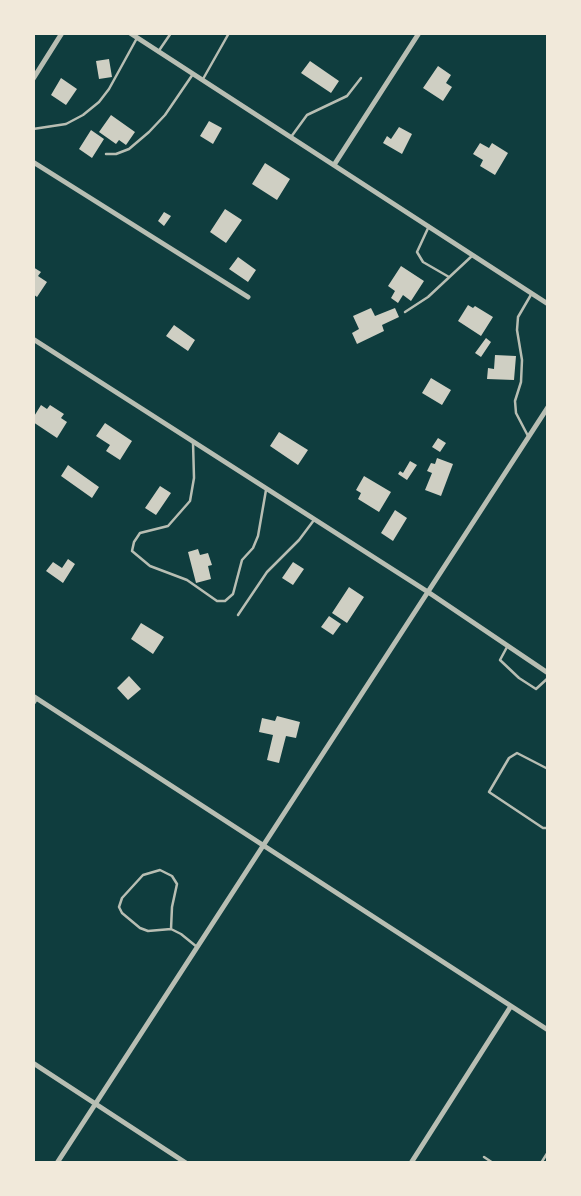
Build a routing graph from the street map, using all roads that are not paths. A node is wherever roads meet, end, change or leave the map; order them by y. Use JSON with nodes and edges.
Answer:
{"nodes":[{"id":1,"x":62,"y":33,"type":"edge"},
{"id":2,"x":130,"y":33,"type":"edge"},
{"id":3,"x":171,"y":33,"type":"edge"},
{"id":4,"x":229,"y":33,"type":"edge"},
{"id":5,"x":419,"y":33,"type":"edge"},
{"id":6,"x":137,"y":38,"type":"junction"},
{"id":7,"x":159,"y":52,"type":"junction"},
{"id":8,"x":193,"y":74,"type":"junction"},
{"id":9,"x":361,"y":78,"type":"dead end"},
{"id":10,"x":33,"y":79,"type":"edge"},
{"id":11,"x":203,"y":80,"type":"junction"},
{"id":12,"x":33,"y":129,"type":"edge"},
{"id":13,"x":291,"y":137,"type":"junction"},
{"id":14,"x":106,"y":155,"type":"dead end"},
{"id":15,"x":33,"y":162,"type":"edge"},
{"id":16,"x":334,"y":165,"type":"junction"},
{"id":17,"x":429,"y":226,"type":"junction"},
{"id":18,"x":473,"y":255,"type":"junction"},
{"id":19,"x":449,"y":278,"type":"junction"},
{"id":20,"x":532,"y":293,"type":"junction"},
{"id":21,"x":248,"y":297,"type":"dead end"},
{"id":22,"x":548,"y":304,"type":"edge"},
{"id":23,"x":405,"y":312,"type":"dead end"},
{"id":24,"x":33,"y":339,"type":"edge"},
{"id":25,"x":548,"y":407,"type":"edge"},
{"id":26,"x":528,"y":437,"type":"junction"},
{"id":27,"x":193,"y":442,"type":"junction"},
{"id":28,"x":266,"y":489,"type":"junction"},
{"id":29,"x":314,"y":520,"type":"junction"},
{"id":30,"x":428,"y":592,"type":"junction"},
{"id":31,"x":238,"y":615,"type":"dead end"},
{"id":32,"x":507,"y":646,"type":"junction"},
{"id":33,"x":548,"y":673,"type":"edge"},
{"id":34,"x":548,"y":678,"type":"edge"},
{"id":35,"x":35,"y":700,"type":"edge"},
{"id":36,"x":548,"y":769,"type":"edge"},
{"id":37,"x":548,"y":828,"type":"edge"},
{"id":38,"x":263,"y":845,"type":"junction"},
{"id":39,"x":171,"y":929,"type":"junction"},
{"id":40,"x":197,"y":947,"type":"junction"},
{"id":41,"x":510,"y":1006,"type":"junction"},
{"id":42,"x":548,"y":1030,"type":"edge"},
{"id":43,"x":33,"y":1063,"type":"edge"},
{"id":44,"x":95,"y":1103,"type":"junction"},
{"id":45,"x":548,"y":1152,"type":"edge"},
{"id":46,"x":484,"y":1157,"type":"dead end"},
{"id":47,"x":57,"y":1163,"type":"edge"},
{"id":48,"x":186,"y":1163,"type":"edge"},
{"id":49,"x":411,"y":1163,"type":"edge"},
{"id":50,"x":493,"y":1163,"type":"edge"},
{"id":51,"x":541,"y":1163,"type":"edge"}],
"edges":[{"from":1,"to":10,"type":"street"},
{"from":2,"to":6,"type":"street"},
{"from":3,"to":7,"type":"lane"},
{"from":4,"to":11,"type":"lane"},
{"from":5,"to":16,"type":"street"},
{"from":6,"to":7,"type":"street"},
{"from":6,"to":12,"type":"lane"},
{"from":7,"to":8,"type":"street"},
{"from":8,"to":11,"type":"street"},
{"from":8,"to":14,"type":"lane"},
{"from":9,"to":13,"type":"lane"},
{"from":11,"to":13,"type":"street"},
{"from":13,"to":16,"type":"street"},
{"from":15,"to":21,"type":"street"},
{"from":16,"to":17,"type":"street"},
{"from":17,"to":18,"type":"street"},
{"from":17,"to":19,"type":"lane"},
{"from":18,"to":19,"type":"lane"},
{"from":18,"to":20,"type":"street"},
{"from":19,"to":23,"type":"lane"},
{"from":20,"to":22,"type":"street"},
{"from":20,"to":26,"type":"lane"},
{"from":24,"to":27,"type":"street"},
{"from":25,"to":26,"type":"street"},
{"from":26,"to":30,"type":"street"},
{"from":27,"to":28,"type":"street"},
{"from":27,"to":28,"type":"lane"},
{"from":28,"to":29,"type":"street"},
{"from":29,"to":30,"type":"street"},
{"from":29,"to":31,"type":"lane"},
{"from":30,"to":32,"type":"street"},
{"from":30,"to":38,"type":"street"},
{"from":32,"to":33,"type":"street"},
{"from":32,"to":34,"type":"lane"},
{"from":35,"to":38,"type":"street"},
{"from":36,"to":37,"type":"lane"},
{"from":38,"to":40,"type":"street"},
{"from":38,"to":41,"type":"street"},
{"from":39,"to":39,"type":"lane"},
{"from":39,"to":40,"type":"lane"},
{"from":40,"to":44,"type":"street"},
{"from":41,"to":42,"type":"street"},
{"from":41,"to":49,"type":"street"},
{"from":43,"to":44,"type":"street"},
{"from":44,"to":47,"type":"street"},
{"from":44,"to":48,"type":"street"},
{"from":45,"to":51,"type":"lane"},
{"from":46,"to":50,"type":"lane"}]}
